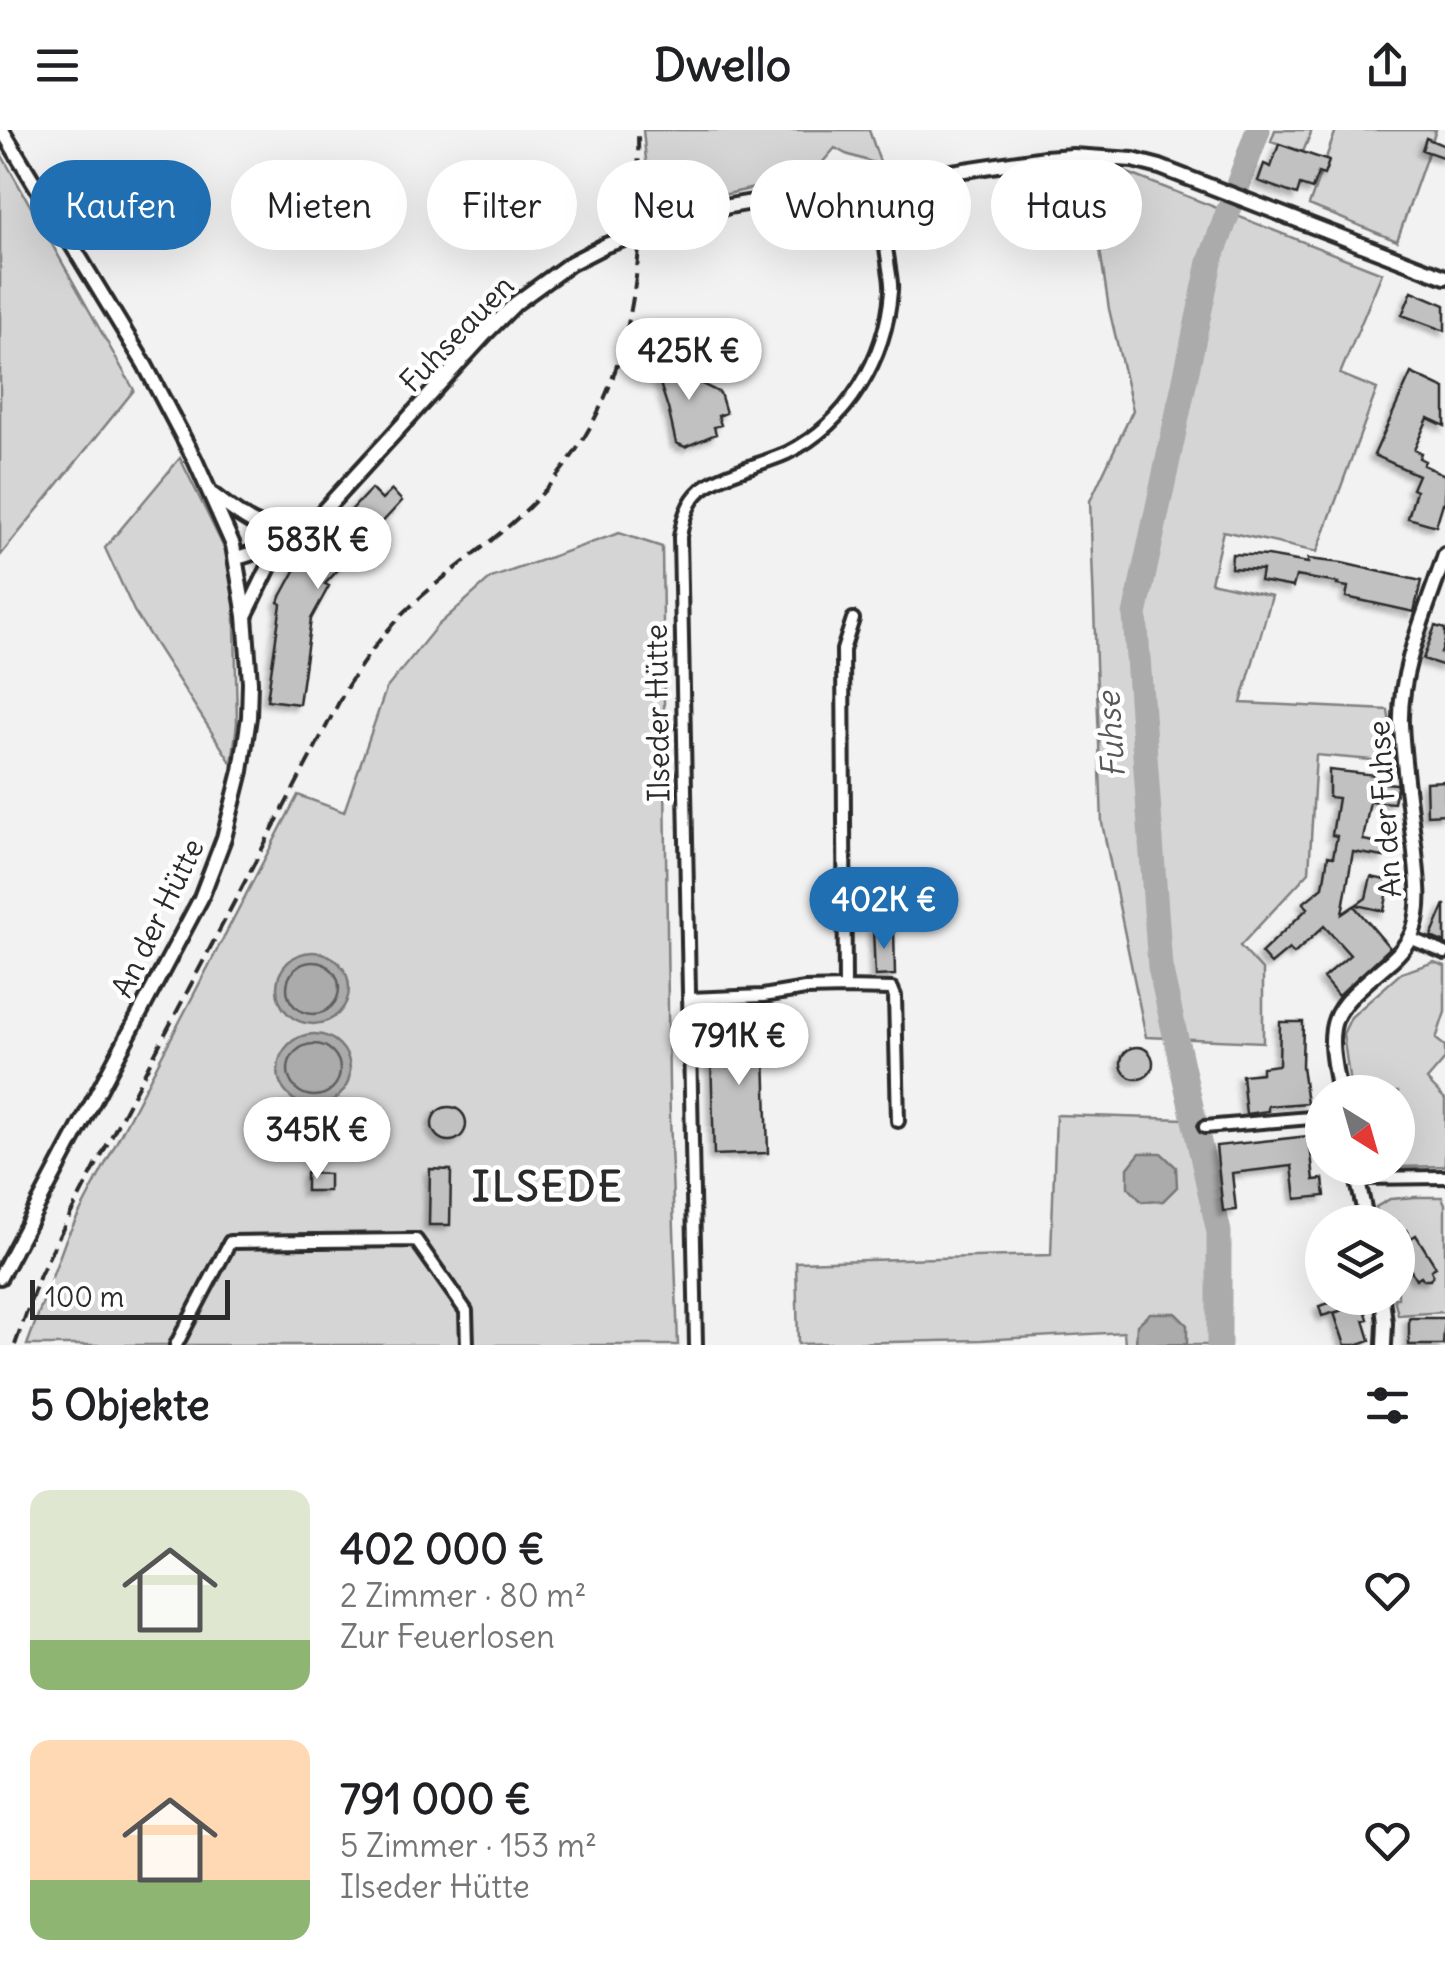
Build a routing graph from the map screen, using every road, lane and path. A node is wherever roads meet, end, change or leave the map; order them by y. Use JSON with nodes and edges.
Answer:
{"nodes":[{"id":1,"x":2,"y":130,"type":"edge"},
{"id":2,"x":971,"y":169,"type":"edge"},
{"id":3,"x":750,"y":203,"type":"edge"},
{"id":4,"x":886,"y":250,"type":"edge"},
{"id":5,"x":1445,"y":277,"type":"edge"},
{"id":6,"x":212,"y":494,"type":"junction"},
{"id":7,"x":294,"y":534,"type":"junction"},
{"id":8,"x":1445,"y":555,"type":"edge"},
{"id":9,"x":236,"y":558,"type":"junction"},
{"id":10,"x":245,"y":616,"type":"junction"},
{"id":11,"x":853,"y":619,"type":"dead end"},
{"id":12,"x":1410,"y":938,"type":"junction"},
{"id":13,"x":1445,"y":952,"type":"edge"},
{"id":14,"x":845,"y":988,"type":"junction"},
{"id":15,"x":689,"y":999,"type":"junction"},
{"id":16,"x":1336,"y":1075,"type":"edge"},
{"id":17,"x":1305,"y":1118,"type":"edge"},
{"id":18,"x":898,"y":1120,"type":"dead end"},
{"id":19,"x":1204,"y":1127,"type":"dead end"},
{"id":20,"x":1415,"y":1176,"type":"edge"},
{"id":21,"x":1445,"y":1177,"type":"edge"},
{"id":22,"x":0,"y":1277,"type":"edge"},
{"id":23,"x":1385,"y":1315,"type":"edge"},
{"id":24,"x":176,"y":1345,"type":"edge"},
{"id":25,"x":468,"y":1345,"type":"edge"},
{"id":26,"x":696,"y":1345,"type":"edge"},
{"id":27,"x":1384,"y":1345,"type":"edge"}],
"edges":[{"from":1,"to":6,"type":"street","name":"An der Hütte"},
{"from":2,"to":5,"type":"street","name":"Fuhseauen"},
{"from":3,"to":7,"type":"street","name":"Fuhseauen"},
{"from":4,"to":15,"type":"street","name":"Ilseder Hütte"},
{"from":6,"to":7,"type":"street"},
{"from":6,"to":9,"type":"street","name":"An der Hütte"},
{"from":7,"to":9,"type":"street","name":"Fuhseauen"},
{"from":7,"to":10,"type":"street"},
{"from":8,"to":12,"type":"street","name":"An der Fuhse"},
{"from":9,"to":10,"type":"street","name":"An der Hütte"},
{"from":10,"to":22,"type":"street","name":"An der Hütte"},
{"from":11,"to":14,"type":"street"},
{"from":12,"to":13,"type":"street"},
{"from":12,"to":16,"type":"street","name":"An der Fuhse"},
{"from":14,"to":15,"type":"street"},
{"from":14,"to":18,"type":"street"},
{"from":15,"to":26,"type":"street","name":"Ilseder Hütte"},
{"from":17,"to":19,"type":"street"},
{"from":20,"to":21,"type":"street"},
{"from":23,"to":27,"type":"street"},
{"from":24,"to":25,"type":"street"}]}
